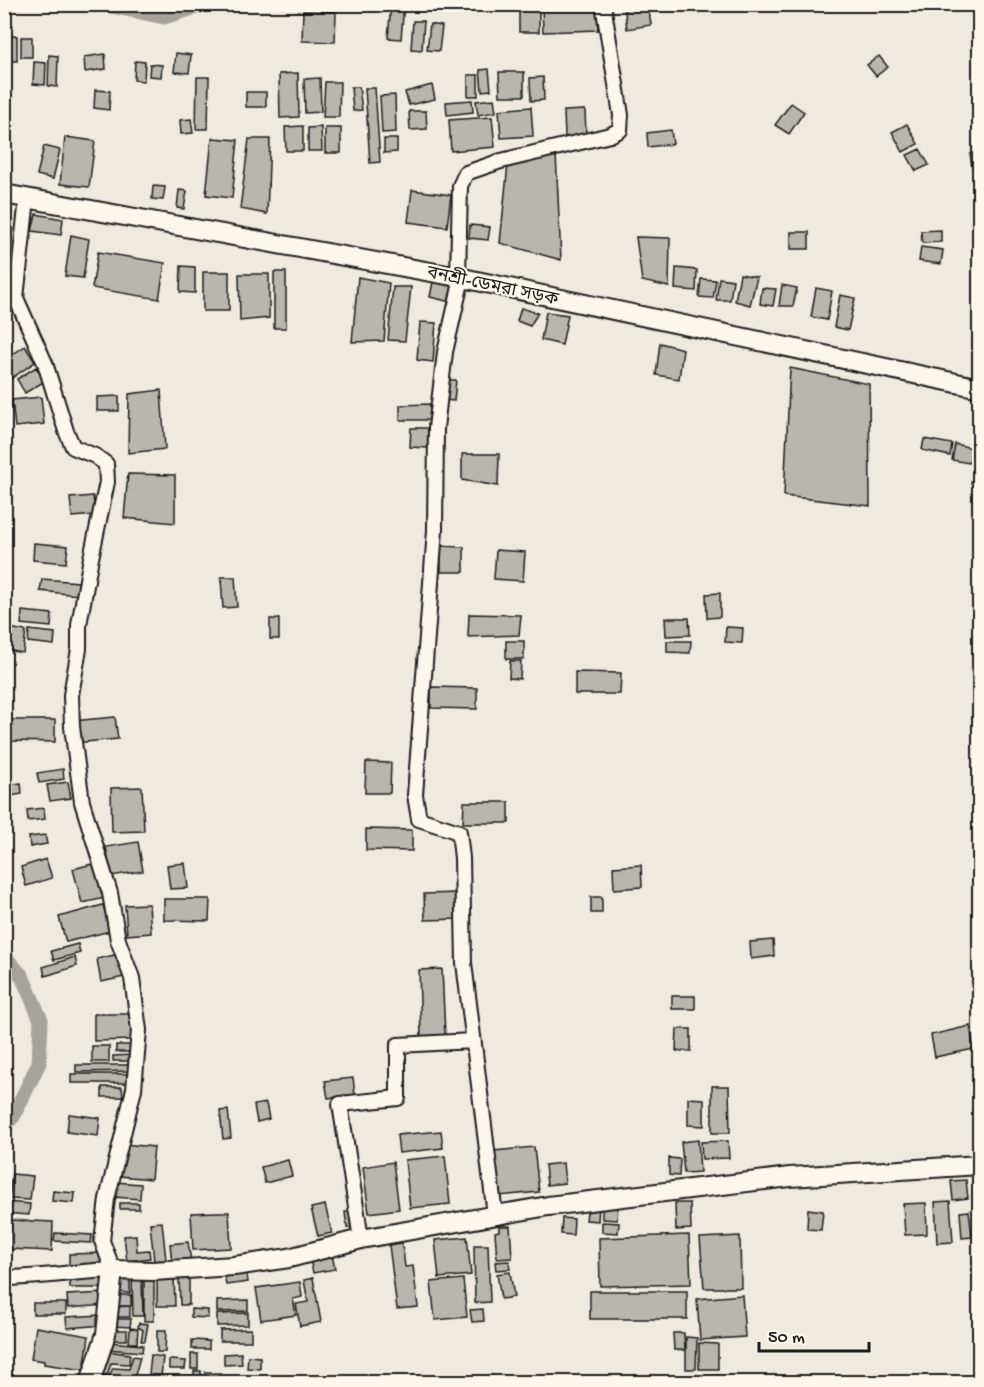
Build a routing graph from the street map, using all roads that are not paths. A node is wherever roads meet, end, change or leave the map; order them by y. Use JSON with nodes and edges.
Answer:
{"nodes":[{"id":1,"x":603,"y":4,"type":"edge"},
{"id":2,"x":4,"y":194,"type":"edge"},
{"id":3,"x":27,"y":199,"type":"junction"},
{"id":4,"x":460,"y":277,"type":"junction"},
{"id":5,"x":980,"y":388,"type":"edge"},
{"id":6,"x":472,"y":1041,"type":"junction"},
{"id":7,"x":980,"y":1165,"type":"edge"},
{"id":8,"x":495,"y":1215,"type":"junction"},
{"id":9,"x":361,"y":1239,"type":"junction"},
{"id":10,"x":113,"y":1270,"type":"junction"},
{"id":11,"x":4,"y":1278,"type":"edge"},
{"id":12,"x":90,"y":1383,"type":"edge"}],
"edges":[{"from":1,"to":4,"type":"street"},
{"from":2,"to":3,"type":"main road","name":"বনশ্রী-ডেমরা সড়ক"},
{"from":3,"to":4,"type":"main road","name":"বনশ্রী-ডেমরা সড়ক"},
{"from":3,"to":10,"type":"street"},
{"from":4,"to":5,"type":"main road","name":"বনশ্রী-ডেমরা সড়ক"},
{"from":4,"to":6,"type":"street"},
{"from":6,"to":8,"type":"street"},
{"from":6,"to":9,"type":"street"},
{"from":7,"to":8,"type":"main road"},
{"from":8,"to":9,"type":"main road"},
{"from":9,"to":10,"type":"main road"},
{"from":10,"to":11,"type":"street"},
{"from":10,"to":12,"type":"main road"}]}
